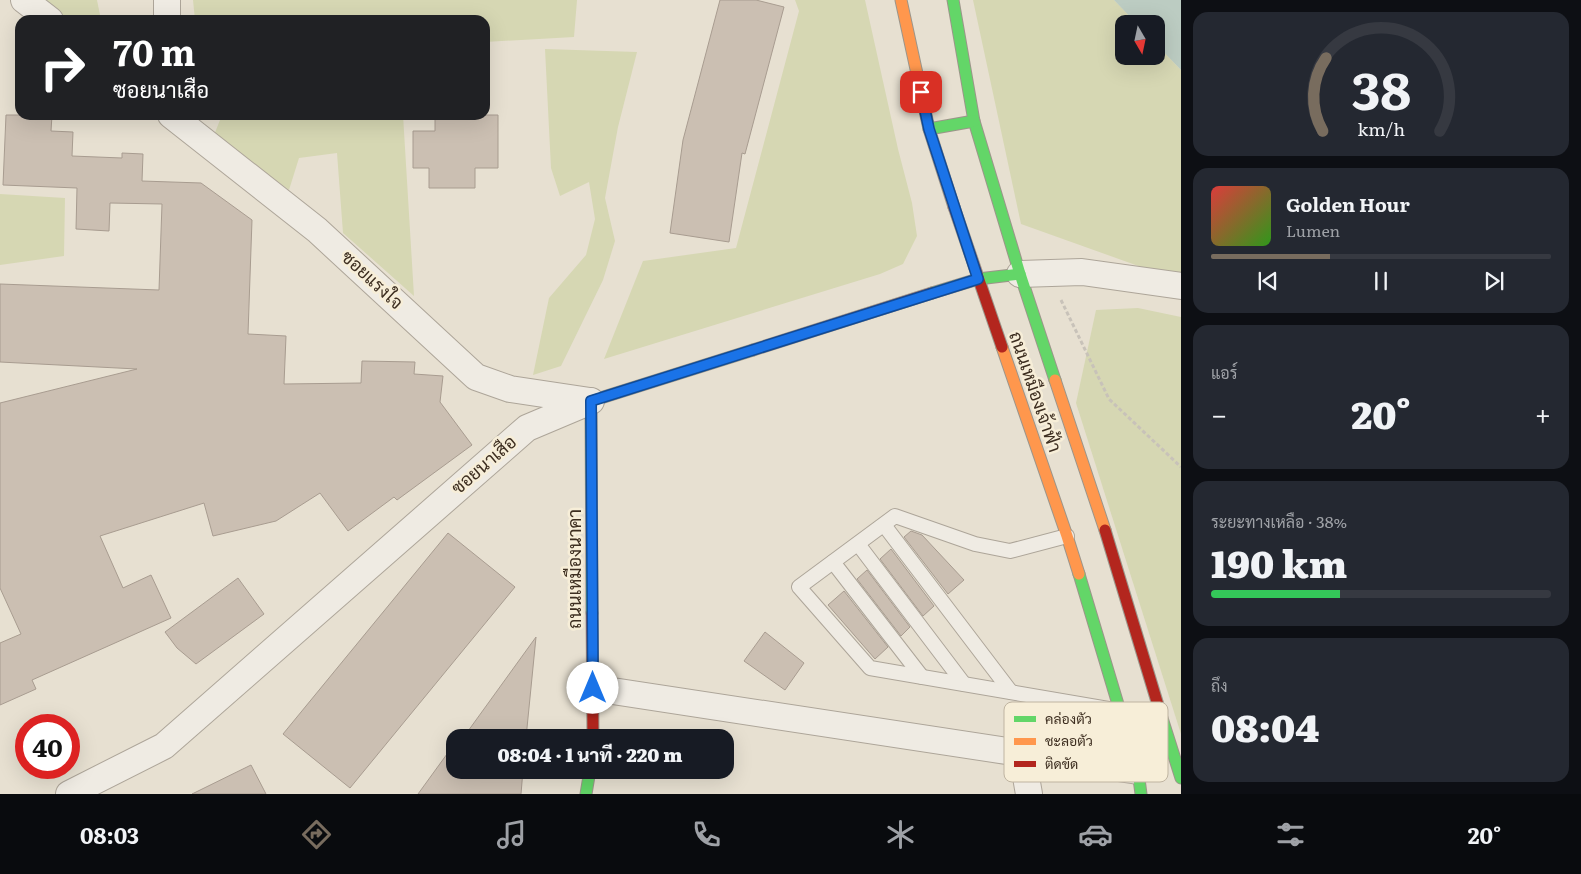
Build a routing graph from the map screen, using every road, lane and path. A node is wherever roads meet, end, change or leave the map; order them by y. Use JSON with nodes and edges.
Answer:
{"nodes":[{"id":1,"x":24,"y":0,"type":"edge"},
{"id":2,"x":167,"y":0,"type":"edge"},
{"id":3,"x":901,"y":0,"type":"edge"},
{"id":4,"x":953,"y":0,"type":"edge"},
{"id":5,"x":44,"y":15,"type":"edge"},
{"id":6,"x":167,"y":15,"type":"edge"},
{"id":7,"x":177,"y":120,"type":"edge"},
{"id":8,"x":974,"y":121,"type":"junction"},
{"id":9,"x":929,"y":129,"type":"junction"},
{"id":10,"x":1048,"y":273,"type":"junction"},
{"id":11,"x":1020,"y":274,"type":"junction"},
{"id":12,"x":978,"y":279,"type":"junction"},
{"id":13,"x":1181,"y":286,"type":"edge"},
{"id":14,"x":591,"y":401,"type":"junction"},
{"id":15,"x":1181,"y":467,"type":"edge"},
{"id":16,"x":884,"y":524,"type":"junction"},
{"id":17,"x":1067,"y":536,"type":"junction"},
{"id":18,"x":858,"y":544,"type":"junction"},
{"id":19,"x":833,"y":562,"type":"junction"},
{"id":20,"x":922,"y":677,"type":"junction"},
{"id":21,"x":964,"y":684,"type":"junction"},
{"id":22,"x":593,"y":688,"type":"junction"},
{"id":23,"x":1011,"y":692,"type":"junction"},
{"id":24,"x":1068,"y":702,"type":"edge"},
{"id":25,"x":1117,"y":702,"type":"edge"},
{"id":26,"x":1158,"y":702,"type":"edge"},
{"id":27,"x":593,"y":729,"type":"edge"},
{"id":28,"x":1168,"y":736,"type":"edge"},
{"id":29,"x":1004,"y":751,"type":"edge"},
{"id":30,"x":1181,"y":778,"type":"edge"},
{"id":31,"x":588,"y":779,"type":"edge"},
{"id":32,"x":69,"y":794,"type":"edge"},
{"id":33,"x":586,"y":794,"type":"edge"}],
"edges":[{"from":1,"to":5,"type":"street"},
{"from":2,"to":6,"type":"street"},
{"from":3,"to":9,"type":"street","name":"ถนนเหมืองเจ้าฟ้า"},
{"from":4,"to":8,"type":"street","name":"ถนนเหมืองเจ้าฟ้า"},
{"from":7,"to":14,"type":"street","name":"ซอยแรงใจ"},
{"from":8,"to":9,"type":"street"},
{"from":8,"to":11,"type":"street","name":"ถนนเหมืองเจ้าฟ้า"},
{"from":9,"to":12,"type":"street","name":"ถนนเหมืองเจ้าฟ้า"},
{"from":10,"to":11,"type":"street"},
{"from":10,"to":13,"type":"street"},
{"from":10,"to":15,"type":"path"},
{"from":11,"to":12,"type":"street","name":"ซอยนาเสือ"},
{"from":11,"to":26,"type":"street","name":"ถนนเหมืองเจ้าฟ้า"},
{"from":12,"to":14,"type":"street","name":"ซอยนาเสือ"},
{"from":12,"to":17,"type":"street","name":"ถนนเหมืองเจ้าฟ้า"},
{"from":14,"to":22,"type":"street","name":"ถนนเหมืองนาคา"},
{"from":14,"to":32,"type":"street","name":"ซอยนาเสือ"},
{"from":16,"to":17,"type":"lane"},
{"from":16,"to":18,"type":"lane"},
{"from":16,"to":23,"type":"lane"},
{"from":17,"to":25,"type":"street","name":"ถนนเหมืองเจ้าฟ้า"},
{"from":18,"to":19,"type":"lane"},
{"from":18,"to":21,"type":"lane"},
{"from":19,"to":20,"type":"lane"},
{"from":19,"to":20,"type":"lane"},
{"from":20,"to":21,"type":"lane"},
{"from":21,"to":23,"type":"lane"},
{"from":22,"to":27,"type":"street","name":"ถนนเหมืองนาคา"},
{"from":22,"to":29,"type":"street"},
{"from":23,"to":24,"type":"lane"},
{"from":28,"to":30,"type":"street","name":"ถนนเหมืองเจ้าฟ้า"},
{"from":31,"to":33,"type":"street"}]}
